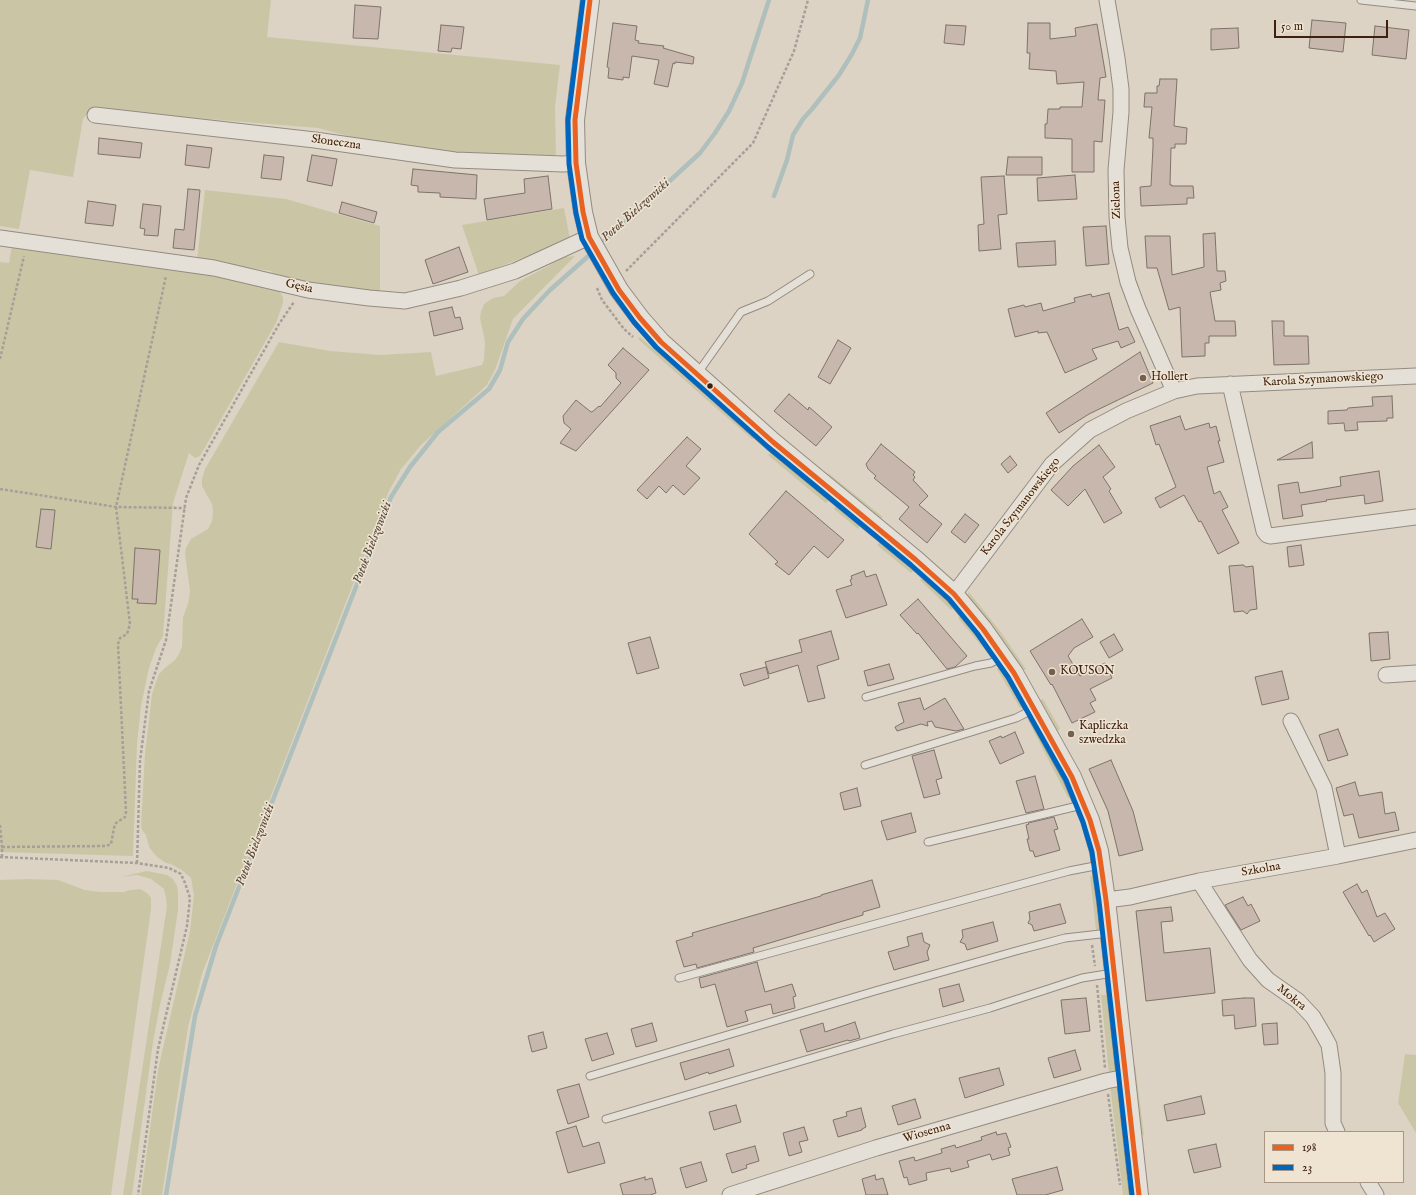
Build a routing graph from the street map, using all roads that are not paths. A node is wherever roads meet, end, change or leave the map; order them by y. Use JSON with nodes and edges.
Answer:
{"nodes":[{"id":1,"x":590,"y":0,"type":"edge"},
{"id":2,"x":1107,"y":0,"type":"edge"},
{"id":3,"x":1362,"y":0,"type":"edge"},
{"id":4,"x":1416,"y":6,"type":"edge"},
{"id":5,"x":95,"y":115,"type":"dead end"},
{"id":6,"x":576,"y":163,"type":"junction"},
{"id":7,"x":0,"y":238,"type":"edge"},
{"id":8,"x":590,"y":239,"type":"junction"},
{"id":9,"x":810,"y":274,"type":"dead end"},
{"id":10,"x":697,"y":374,"type":"junction"},
{"id":11,"x":1416,"y":376,"type":"edge"},
{"id":12,"x":1230,"y":384,"type":"junction"},
{"id":13,"x":1174,"y":391,"type":"junction"},
{"id":14,"x":1416,"y":518,"type":"edge"},
{"id":15,"x":954,"y":594,"type":"junction"},
{"id":16,"x":1003,"y":656,"type":"junction"},
{"id":17,"x":1416,"y":673,"type":"edge"},
{"id":18,"x":1386,"y":675,"type":"dead end"},
{"id":19,"x":866,"y":697,"type":"dead end"},
{"id":20,"x":1035,"y":708,"type":"junction"},
{"id":21,"x":1291,"y":721,"type":"dead end"},
{"id":22,"x":866,"y":766,"type":"dead end"},
{"id":23,"x":1085,"y":804,"type":"junction"},
{"id":24,"x":1416,"y":840,"type":"edge"},
{"id":25,"x":928,"y":842,"type":"dead end"},
{"id":26,"x":1338,"y":856,"type":"junction"},
{"id":27,"x":1101,"y":865,"type":"junction"},
{"id":28,"x":1199,"y":881,"type":"junction"},
{"id":29,"x":1106,"y":900,"type":"junction"},
{"id":30,"x":1102,"y":934,"type":"junction"},
{"id":31,"x":1114,"y":973,"type":"junction"},
{"id":32,"x":679,"y":978,"type":"dead end"},
{"id":33,"x":590,"y":1076,"type":"dead end"},
{"id":34,"x":1126,"y":1077,"type":"junction"},
{"id":35,"x":606,"y":1119,"type":"dead end"},
{"id":36,"x":1337,"y":1131,"type":"edge"},
{"id":37,"x":1369,"y":1183,"type":"edge"},
{"id":38,"x":747,"y":1192,"type":"edge"},
{"id":39,"x":730,"y":1195,"type":"edge"},
{"id":40,"x":1139,"y":1195,"type":"edge"},
{"id":41,"x":1376,"y":1195,"type":"edge"}],
"edges":[{"from":1,"to":6,"type":"street"},
{"from":2,"to":13,"type":"street","name":"Zielona"},
{"from":3,"to":4,"type":"lane"},
{"from":5,"to":6,"type":"street","name":"Słoneczna"},
{"from":6,"to":8,"type":"street"},
{"from":7,"to":8,"type":"street","name":"Gęsia"},
{"from":8,"to":10,"type":"street"},
{"from":9,"to":10,"type":"lane"},
{"from":10,"to":15,"type":"street"},
{"from":11,"to":12,"type":"street","name":"Karola Szymanowskiego"},
{"from":12,"to":13,"type":"street","name":"Karola Szymanowskiego"},
{"from":12,"to":14,"type":"street"},
{"from":13,"to":15,"type":"street","name":"Karola Szymanowskiego"},
{"from":15,"to":16,"type":"street"},
{"from":16,"to":19,"type":"lane"},
{"from":16,"to":20,"type":"street"},
{"from":17,"to":18,"type":"street"},
{"from":20,"to":22,"type":"lane"},
{"from":20,"to":23,"type":"street"},
{"from":21,"to":26,"type":"street"},
{"from":23,"to":25,"type":"lane"},
{"from":23,"to":27,"type":"street"},
{"from":24,"to":26,"type":"street","name":"Szkolna"},
{"from":26,"to":28,"type":"street","name":"Szkolna"},
{"from":27,"to":29,"type":"street"},
{"from":27,"to":32,"type":"lane"},
{"from":28,"to":29,"type":"street","name":"Szkolna"},
{"from":28,"to":36,"type":"street","name":"Mokra"},
{"from":29,"to":30,"type":"street"},
{"from":30,"to":31,"type":"street"},
{"from":30,"to":33,"type":"lane"},
{"from":31,"to":34,"type":"street"},
{"from":31,"to":35,"type":"lane"},
{"from":34,"to":38,"type":"street","name":"Wiosenna"},
{"from":34,"to":40,"type":"street"},
{"from":37,"to":41,"type":"street"},
{"from":38,"to":39,"type":"street","name":"Wiosenna"}]}
